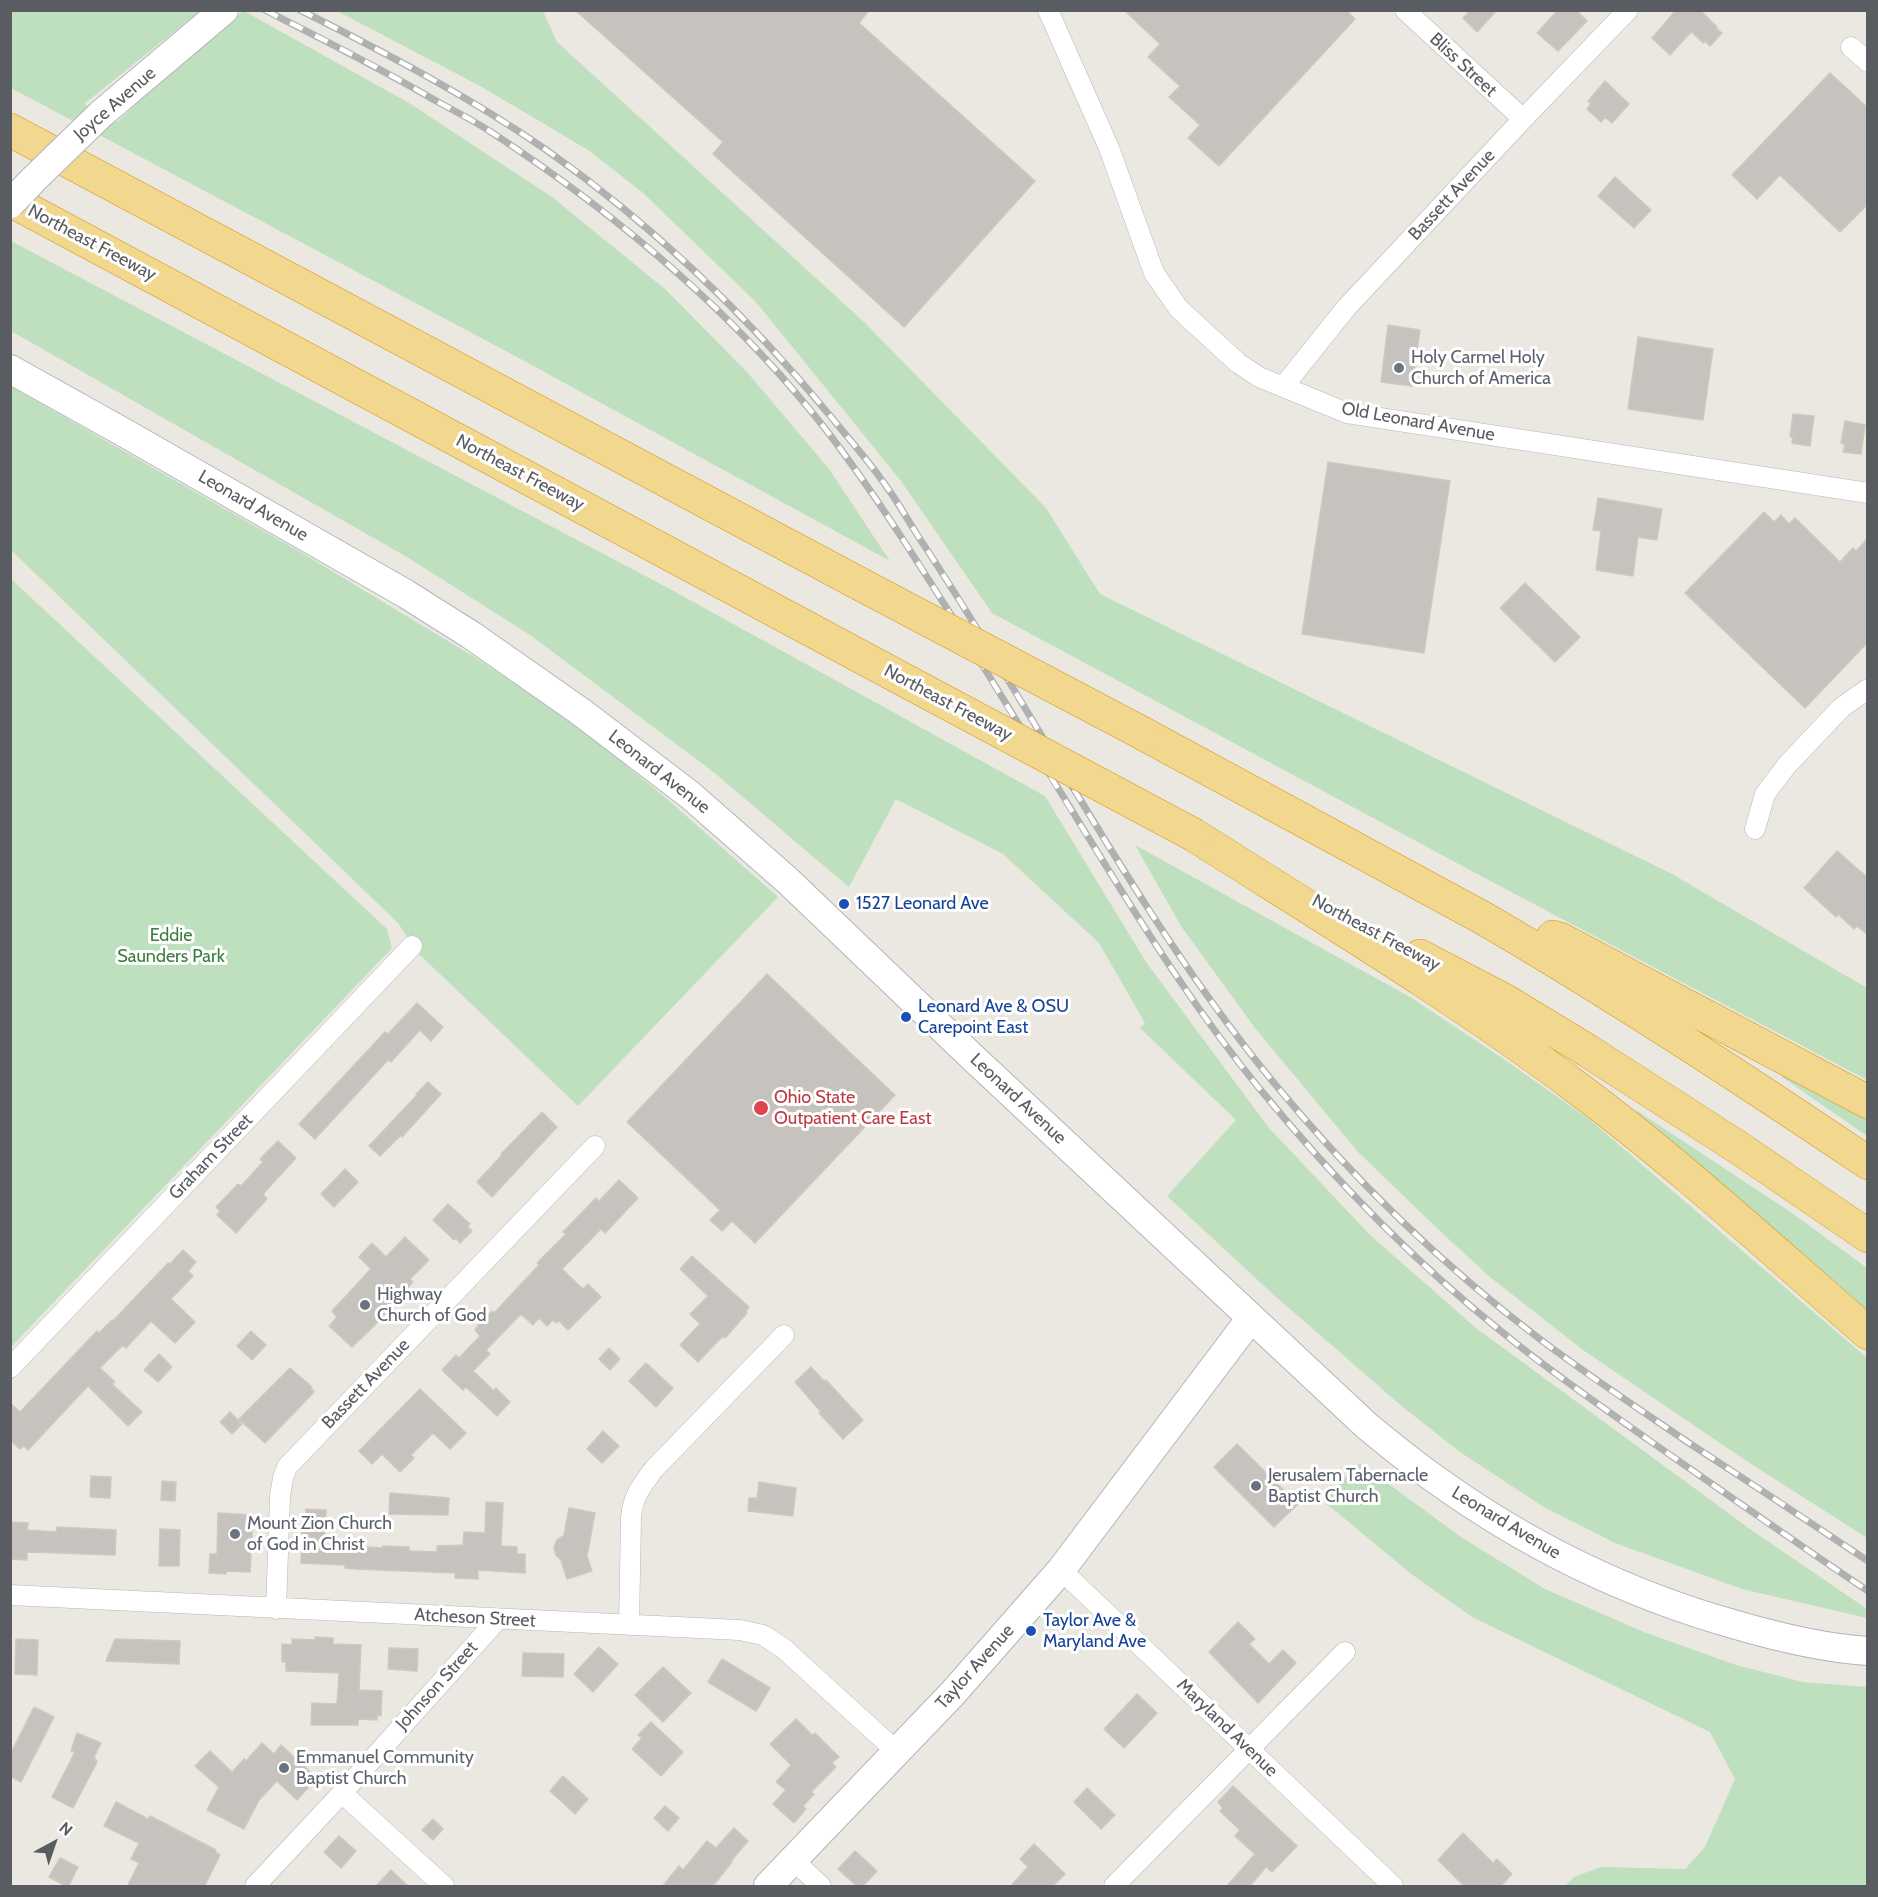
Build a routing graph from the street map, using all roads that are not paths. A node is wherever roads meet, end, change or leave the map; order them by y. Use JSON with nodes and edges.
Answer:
{"nodes":[{"id":1,"x":1048,"y":10,"type":"edge"},
{"id":2,"x":1404,"y":10,"type":"edge"},
{"id":3,"x":1628,"y":10,"type":"edge"},
{"id":4,"x":224,"y":11,"type":"edge"},
{"id":5,"x":1851,"y":47,"type":"dead end"},
{"id":6,"x":1868,"y":62,"type":"edge"},
{"id":7,"x":1522,"y":119,"type":"junction"},
{"id":8,"x":10,"y":130,"type":"edge"},
{"id":9,"x":10,"y":202,"type":"edge"},
{"id":10,"x":10,"y":369,"type":"edge"},
{"id":11,"x":1283,"y":387,"type":"junction"},
{"id":12,"x":1868,"y":493,"type":"edge"},
{"id":13,"x":1868,"y":689,"type":"edge"},
{"id":14,"x":1755,"y":829,"type":"dead end"},
{"id":15,"x":1194,"y":835,"type":"junction"},
{"id":16,"x":1483,"y":918,"type":"junction"},
{"id":17,"x":412,"y":946,"type":"dead end"},
{"id":18,"x":1868,"y":1102,"type":"edge"},
{"id":19,"x":595,"y":1146,"type":"dead end"},
{"id":20,"x":1868,"y":1163,"type":"edge"},
{"id":21,"x":1868,"y":1236,"type":"edge"},
{"id":22,"x":1251,"y":1318,"type":"junction"},
{"id":23,"x":1868,"y":1333,"type":"edge"},
{"id":24,"x":784,"y":1335,"type":"dead end"},
{"id":25,"x":10,"y":1368,"type":"edge"},
{"id":26,"x":1061,"y":1570,"type":"junction"},
{"id":27,"x":10,"y":1596,"type":"edge"},
{"id":28,"x":276,"y":1609,"type":"junction"},
{"id":29,"x":498,"y":1619,"type":"junction"},
{"id":30,"x":629,"y":1625,"type":"junction"},
{"id":31,"x":1868,"y":1651,"type":"edge"},
{"id":32,"x":1345,"y":1652,"type":"dead end"},
{"id":33,"x":1249,"y":1750,"type":"junction"},
{"id":34,"x":896,"y":1751,"type":"junction"},
{"id":35,"x":342,"y":1793,"type":"junction"},
{"id":36,"x":793,"y":1860,"type":"junction"},
{"id":37,"x":255,"y":1887,"type":"edge"},
{"id":38,"x":444,"y":1887,"type":"edge"},
{"id":39,"x":768,"y":1887,"type":"edge"},
{"id":40,"x":821,"y":1887,"type":"edge"},
{"id":41,"x":1114,"y":1887,"type":"edge"},
{"id":42,"x":1393,"y":1887,"type":"edge"}],
"edges":[{"from":1,"to":11,"type":"street","name":"Old Leonard Avenue"},
{"from":2,"to":7,"type":"street","name":"Bliss Street"},
{"from":3,"to":7,"type":"street","name":"Bassett Avenue"},
{"from":4,"to":9,"type":"street","name":"Joyce Avenue","bridge":true},
{"from":5,"to":6,"type":"street"},
{"from":7,"to":11,"type":"street","name":"Bassett Avenue"},
{"from":8,"to":16,"type":"highway","bridge":true},
{"from":9,"to":15,"type":"highway","name":"Northeast Freeway","bridge":true},
{"from":10,"to":22,"type":"street","name":"Leonard Avenue"},
{"from":11,"to":12,"type":"street","name":"Old Leonard Avenue"},
{"from":13,"to":14,"type":"street"},
{"from":15,"to":21,"type":"highway","name":"Northeast Freeway"},
{"from":15,"to":23,"type":"highway"},
{"from":16,"to":18,"type":"highway"},
{"from":16,"to":20,"type":"highway"},
{"from":17,"to":25,"type":"street","name":"Graham Street"},
{"from":19,"to":28,"type":"street","name":"Bassett Avenue"},
{"from":22,"to":26,"type":"street","name":"Taylor Avenue"},
{"from":22,"to":31,"type":"street","name":"Leonard Avenue"},
{"from":24,"to":30,"type":"street"},
{"from":26,"to":33,"type":"street","name":"Maryland Avenue"},
{"from":26,"to":34,"type":"street","name":"Taylor Avenue"},
{"from":27,"to":28,"type":"street","name":"Atcheson Street"},
{"from":28,"to":29,"type":"street","name":"Atcheson Street"},
{"from":29,"to":30,"type":"street","name":"Atcheson Street"},
{"from":29,"to":35,"type":"street","name":"Johnson Street"},
{"from":30,"to":34,"type":"street","name":"Atcheson Street"},
{"from":32,"to":33,"type":"street"},
{"from":33,"to":41,"type":"street"},
{"from":33,"to":42,"type":"street","name":"Maryland Avenue"},
{"from":34,"to":36,"type":"street","name":"Taylor Avenue"},
{"from":35,"to":37,"type":"street","name":"Johnson Street"},
{"from":35,"to":38,"type":"street"},
{"from":36,"to":39,"type":"street","name":"Taylor Avenue"},
{"from":36,"to":40,"type":"street"}]}
